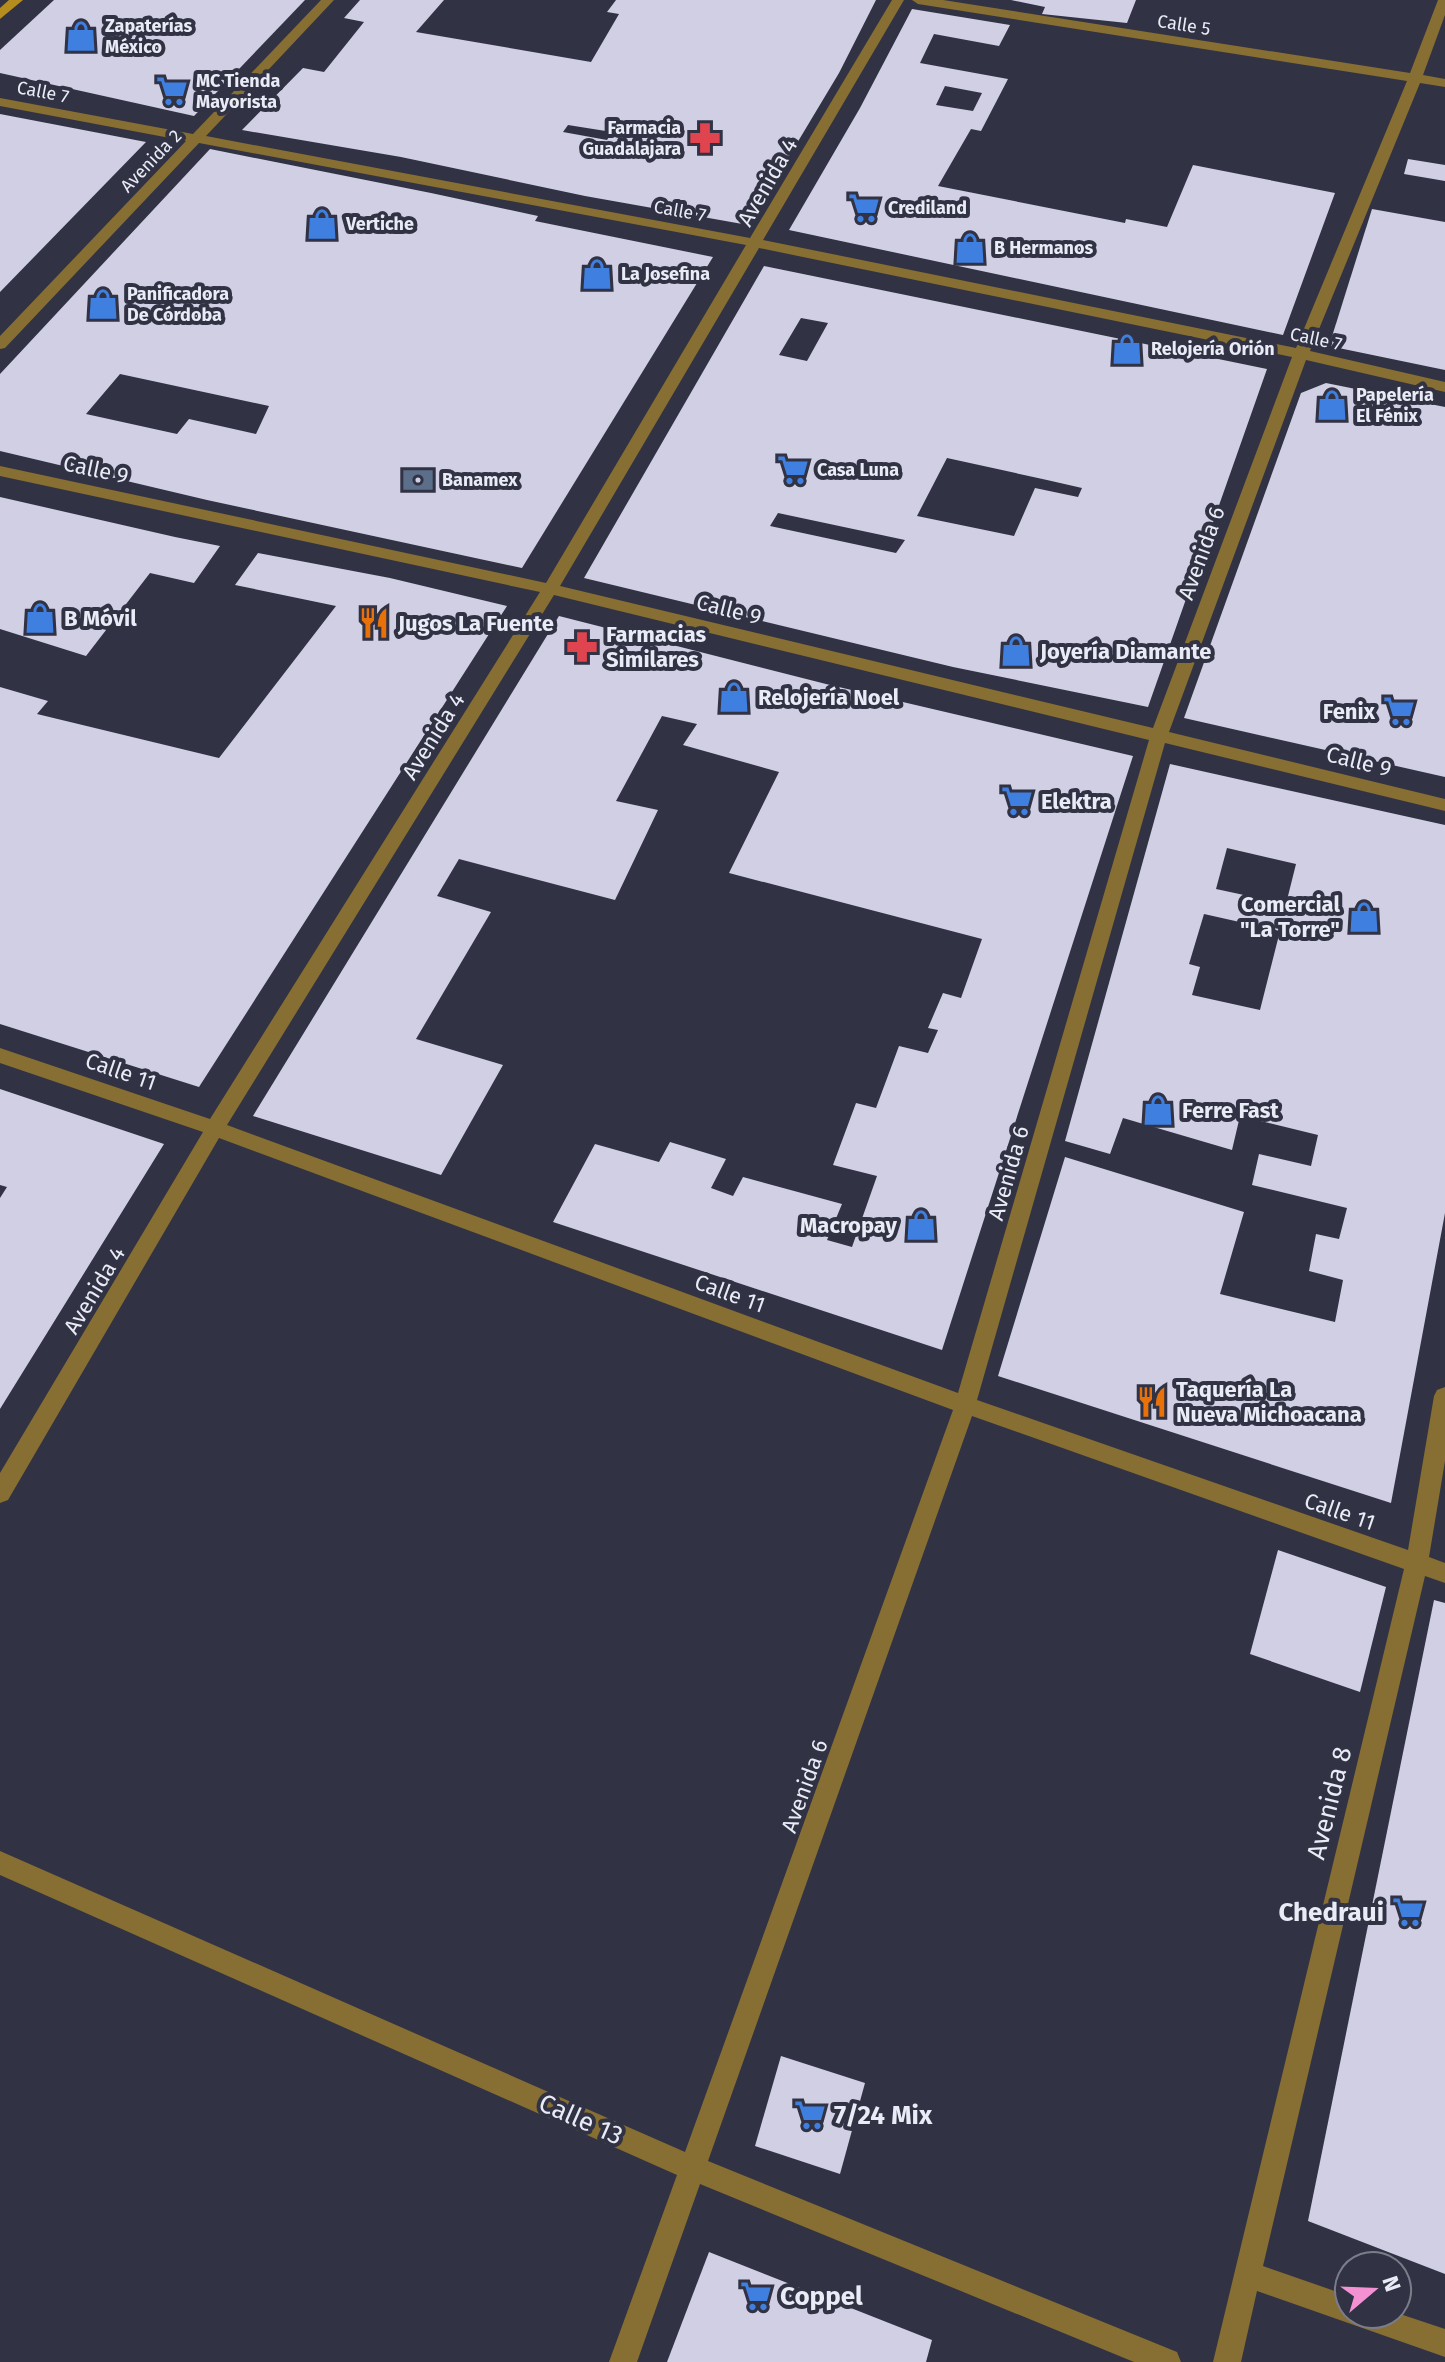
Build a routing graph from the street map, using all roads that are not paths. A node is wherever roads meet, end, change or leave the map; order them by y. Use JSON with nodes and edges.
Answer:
{"nodes":[{"id":1,"x":17,"y":0,"type":"edge"},
{"id":2,"x":328,"y":0,"type":"edge"},
{"id":3,"x":898,"y":0,"type":"edge"},
{"id":4,"x":918,"y":0,"type":"edge"},
{"id":5,"x":1444,"y":0,"type":"edge"},
{"id":6,"x":0,"y":15,"type":"edge"},
{"id":7,"x":1415,"y":78,"type":"junction"},
{"id":8,"x":1445,"y":83,"type":"edge"},
{"id":9,"x":0,"y":102,"type":"edge"},
{"id":10,"x":196,"y":140,"type":"junction"},
{"id":11,"x":756,"y":243,"type":"junction"},
{"id":12,"x":0,"y":345,"type":"edge"},
{"id":13,"x":1301,"y":354,"type":"junction"},
{"id":14,"x":1445,"y":387,"type":"edge"},
{"id":15,"x":0,"y":471,"type":"edge"},
{"id":16,"x":550,"y":589,"type":"junction"},
{"id":17,"x":1159,"y":735,"type":"junction"},
{"id":18,"x":1445,"y":805,"type":"edge"},
{"id":19,"x":0,"y":1055,"type":"edge"},
{"id":20,"x":215,"y":1128,"type":"junction"},
{"id":21,"x":1445,"y":1396,"type":"edge"},
{"id":22,"x":965,"y":1405,"type":"junction"},
{"id":23,"x":0,"y":1493,"type":"edge"},
{"id":24,"x":1417,"y":1563,"type":"junction"},
{"id":25,"x":1445,"y":1573,"type":"edge"},
{"id":26,"x":0,"y":1863,"type":"edge"},
{"id":27,"x":692,"y":2168,"type":"junction"},
{"id":28,"x":1247,"y":2274,"type":"junction"},
{"id":29,"x":1333,"y":2304,"type":"edge"},
{"id":30,"x":1408,"y":2330,"type":"edge"},
{"id":31,"x":1445,"y":2343,"type":"edge"},
{"id":32,"x":623,"y":2362,"type":"edge"},
{"id":33,"x":1167,"y":2362,"type":"edge"},
{"id":34,"x":1227,"y":2362,"type":"edge"}],
"edges":[{"from":1,"to":6,"type":"main road"},
{"from":2,"to":10,"type":"street","name":"Avenida 2"},
{"from":3,"to":11,"type":"street","name":"Avenida 4"},
{"from":4,"to":7,"type":"street","name":"Calle 5"},
{"from":5,"to":7,"type":"street","name":"Avenida 6"},
{"from":7,"to":8,"type":"street","name":"Calle 5"},
{"from":7,"to":13,"type":"street","name":"Avenida 6"},
{"from":9,"to":10,"type":"street","name":"Calle 7"},
{"from":10,"to":11,"type":"street","name":"Calle 7"},
{"from":10,"to":12,"type":"street","name":"Avenida 2"},
{"from":11,"to":13,"type":"street","name":"Calle 7"},
{"from":11,"to":16,"type":"street","name":"Avenida 4"},
{"from":13,"to":14,"type":"street","name":"Calle 7"},
{"from":13,"to":17,"type":"street","name":"Avenida 6"},
{"from":15,"to":16,"type":"street","name":"Calle 9"},
{"from":16,"to":17,"type":"street","name":"Calle 9"},
{"from":16,"to":20,"type":"street","name":"Avenida 4"},
{"from":17,"to":18,"type":"street","name":"Calle 9"},
{"from":17,"to":22,"type":"street","name":"Avenida 6"},
{"from":19,"to":20,"type":"street","name":"Calle 11"},
{"from":20,"to":22,"type":"street","name":"Calle 11"},
{"from":20,"to":23,"type":"street","name":"Avenida 4"},
{"from":21,"to":24,"type":"street","name":"Avenida 8"},
{"from":22,"to":24,"type":"street","name":"Calle 11"},
{"from":22,"to":27,"type":"street","name":"Avenida 6"},
{"from":24,"to":25,"type":"street","name":"Calle 11"},
{"from":24,"to":28,"type":"street","name":"Avenida 8"},
{"from":26,"to":27,"type":"street","name":"Calle 13"},
{"from":27,"to":32,"type":"street","name":"Avenida 6"},
{"from":27,"to":33,"type":"street","name":"Calle 13"},
{"from":28,"to":29,"type":"street"},
{"from":28,"to":34,"type":"street","name":"Avenida 8"},
{"from":30,"to":31,"type":"street"}]}
